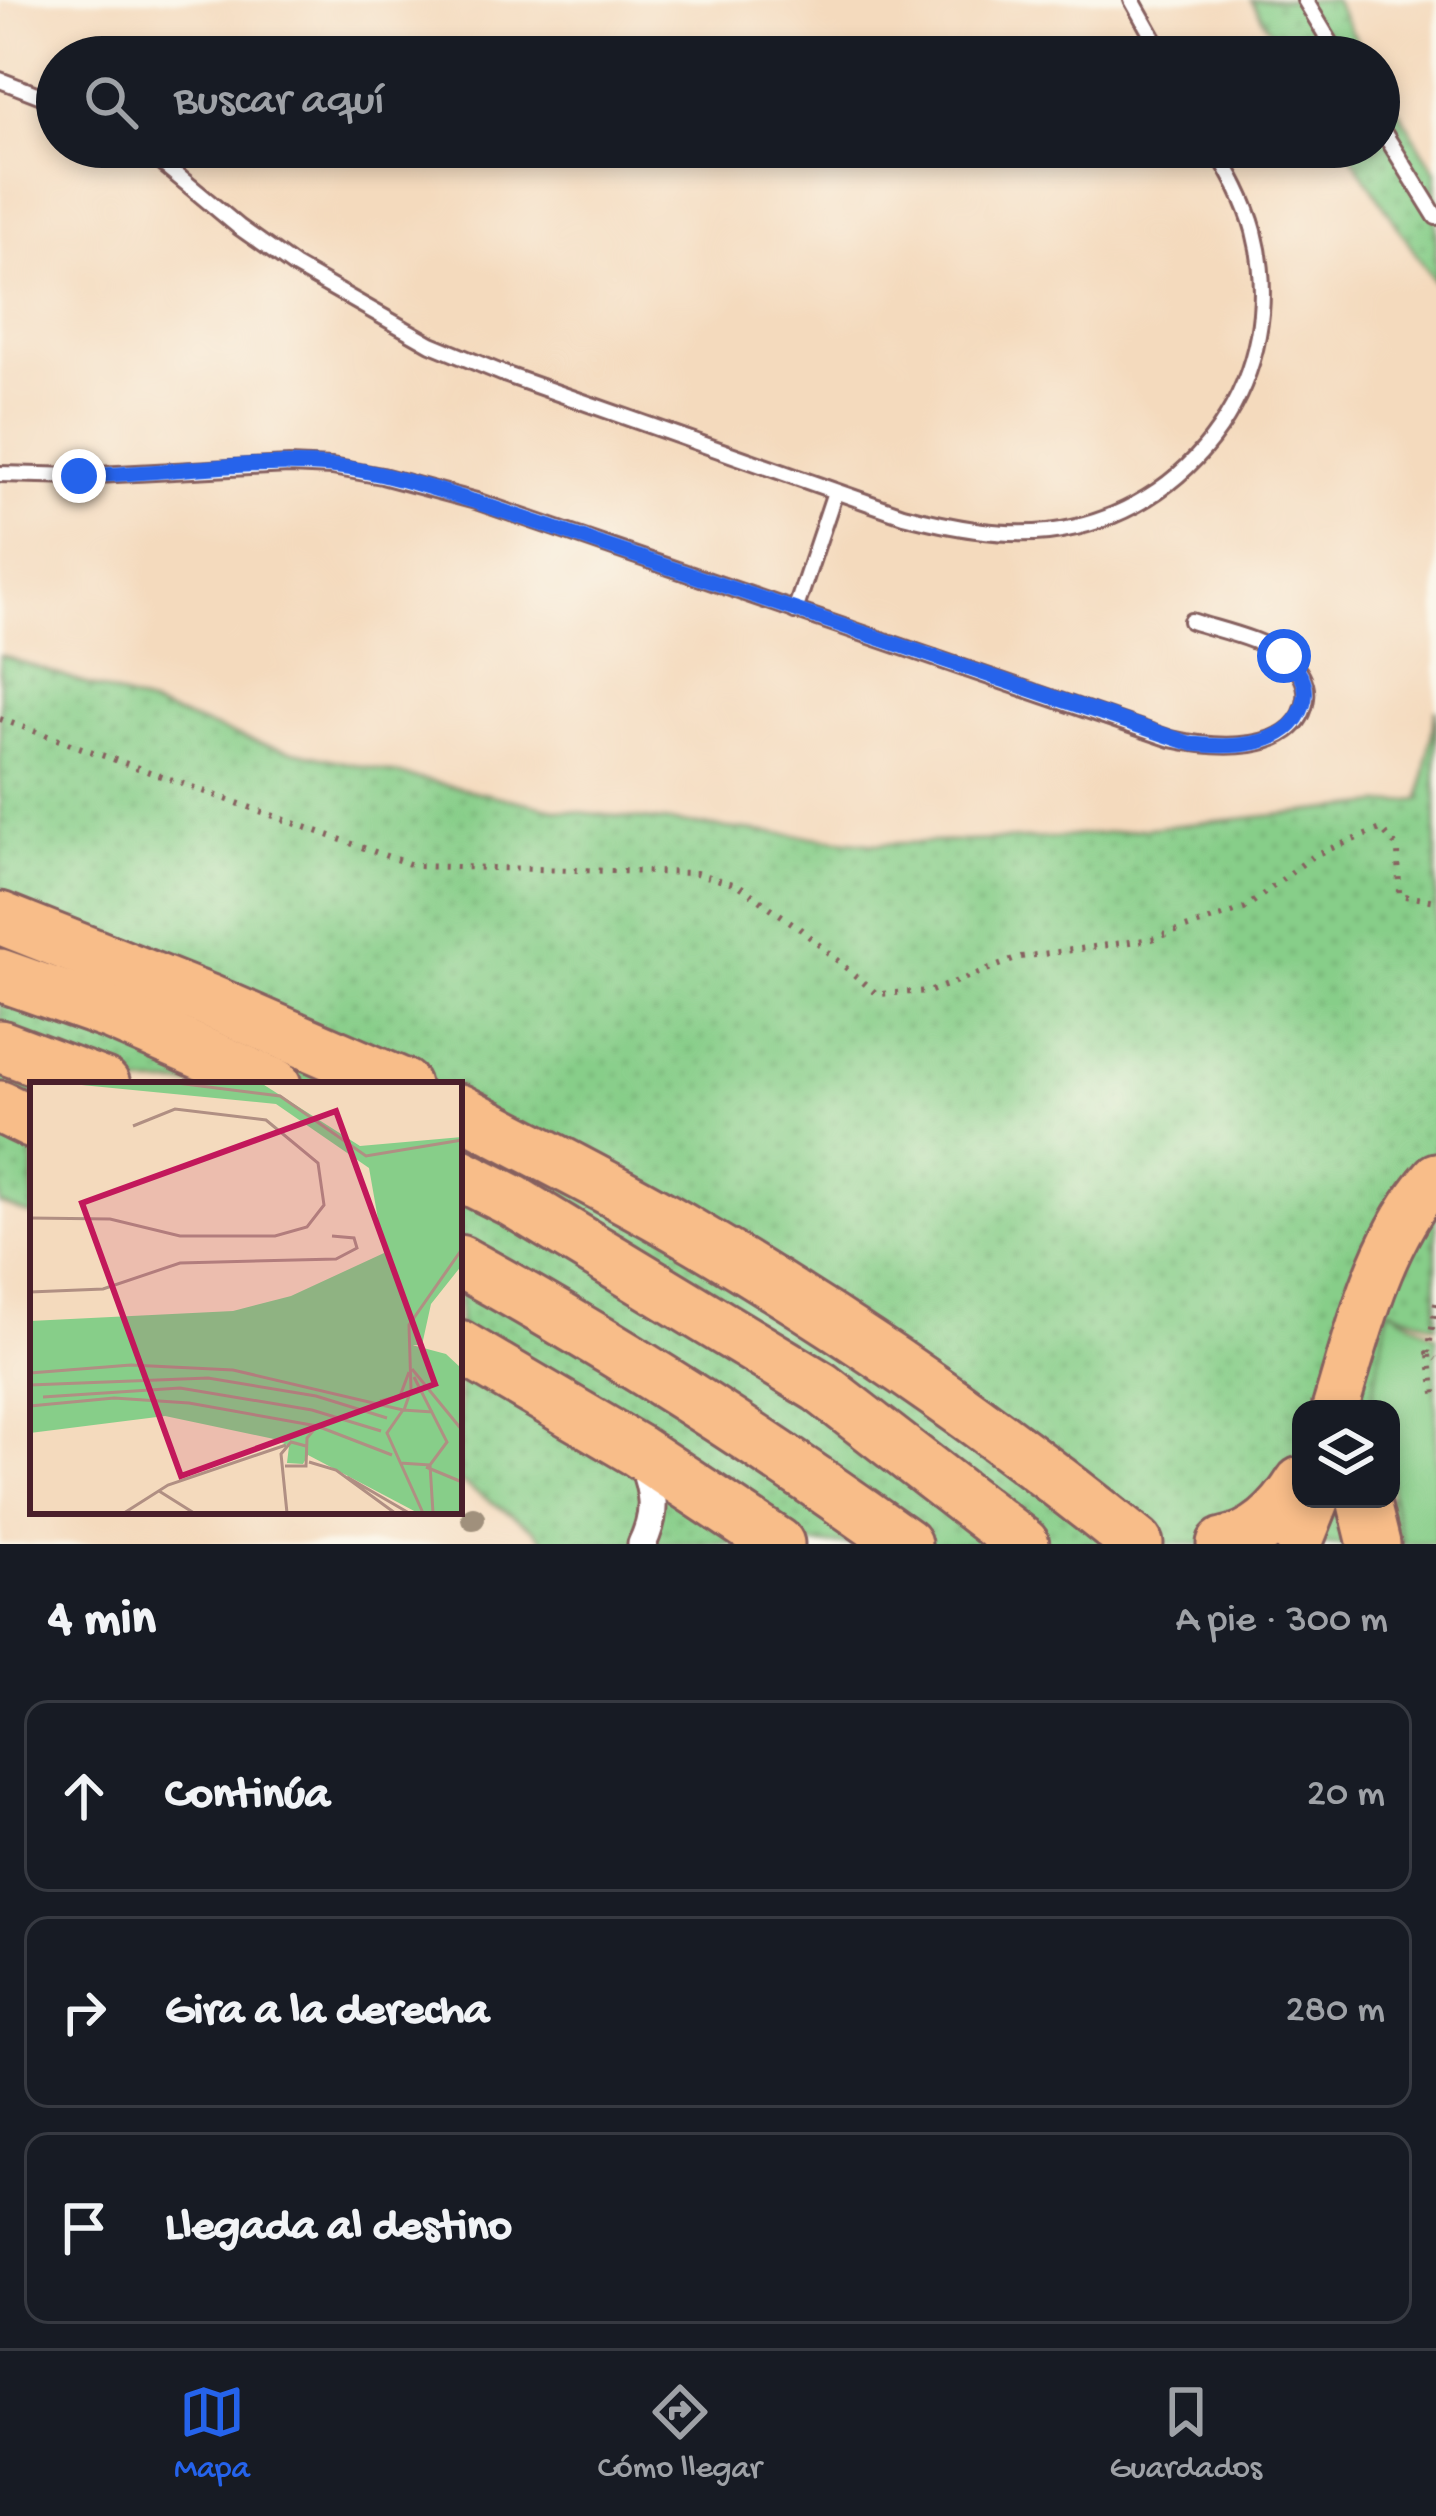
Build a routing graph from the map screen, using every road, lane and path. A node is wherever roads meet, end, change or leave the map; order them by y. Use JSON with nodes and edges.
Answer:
{"nodes":[{"id":1,"x":1132,"y":0,"type":"edge"},
{"id":2,"x":1305,"y":0,"type":"edge"},
{"id":3,"x":1152,"y":36,"type":"edge"},
{"id":4,"x":1326,"y":36,"type":"edge"},
{"id":5,"x":0,"y":80,"type":"edge"},
{"id":6,"x":36,"y":94,"type":"edge"},
{"id":7,"x":1400,"y":159,"type":"edge"},
{"id":8,"x":168,"y":168,"type":"edge"},
{"id":9,"x":1225,"y":168,"type":"edge"},
{"id":10,"x":1436,"y":218,"type":"edge"},
{"id":11,"x":0,"y":474,"type":"edge"},
{"id":12,"x":835,"y":492,"type":"junction"},
{"id":13,"x":795,"y":611,"type":"junction"},
{"id":14,"x":1191,"y":621,"type":"dead end"},
{"id":15,"x":0,"y":719,"type":"edge"},
{"id":16,"x":1436,"y":901,"type":"edge"},
{"id":17,"x":0,"y":918,"type":"edge"},
{"id":18,"x":0,"y":975,"type":"edge"},
{"id":19,"x":0,"y":1046,"type":"edge"},
{"id":20,"x":96,"y":1082,"type":"edge"},
{"id":21,"x":268,"y":1082,"type":"edge"},
{"id":22,"x":396,"y":1082,"type":"edge"},
{"id":23,"x":0,"y":1107,"type":"edge"},
{"id":24,"x":462,"y":1112,"type":"edge"},
{"id":25,"x":30,"y":1122,"type":"edge"},
{"id":26,"x":462,"y":1176,"type":"edge"},
{"id":27,"x":1436,"y":1176,"type":"edge"},
{"id":28,"x":462,"y":1263,"type":"edge"},
{"id":29,"x":1436,"y":1303,"type":"edge"},
{"id":30,"x":462,"y":1348,"type":"edge"},
{"id":31,"x":1432,"y":1356,"type":"edge"},
{"id":32,"x":1351,"y":1358,"type":"junction"},
{"id":33,"x":1436,"y":1399,"type":"edge"},
{"id":34,"x":1338,"y":1400,"type":"edge"},
{"id":35,"x":1348,"y":1400,"type":"edge"},
{"id":36,"x":638,"y":1451,"type":"junction"},
{"id":37,"x":1292,"y":1498,"type":"edge"},
{"id":38,"x":1314,"y":1508,"type":"edge"},
{"id":39,"x":1347,"y":1508,"type":"edge"},
{"id":40,"x":1365,"y":1508,"type":"edge"},
{"id":41,"x":1128,"y":1536,"type":"edge"},
{"id":42,"x":765,"y":1543,"type":"edge"},
{"id":43,"x":642,"y":1544,"type":"edge"},
{"id":44,"x":905,"y":1544,"type":"edge"},
{"id":45,"x":1024,"y":1544,"type":"edge"},
{"id":46,"x":1173,"y":1544,"type":"edge"},
{"id":47,"x":1222,"y":1544,"type":"edge"},
{"id":48,"x":1299,"y":1544,"type":"edge"},
{"id":49,"x":1352,"y":1544,"type":"edge"},
{"id":50,"x":1374,"y":1544,"type":"edge"}],
"edges":[{"from":1,"to":3,"type":"lane"},
{"from":2,"to":4,"type":"lane"},
{"from":5,"to":6,"type":"lane"},
{"from":7,"to":10,"type":"lane"},
{"from":8,"to":12,"type":"lane"},
{"from":9,"to":12,"type":"lane"},
{"from":11,"to":13,"type":"lane"},
{"from":12,"to":13,"type":"lane"},
{"from":13,"to":14,"type":"lane"},
{"from":15,"to":16,"type":"path"},
{"from":17,"to":22,"type":"highway"},
{"from":18,"to":21,"type":"highway"},
{"from":19,"to":20,"type":"highway"},
{"from":23,"to":25,"type":"highway"},
{"from":24,"to":41,"type":"highway"},
{"from":26,"to":45,"type":"highway"},
{"from":27,"to":32,"type":"main road"},
{"from":28,"to":44,"type":"highway"},
{"from":29,"to":31,"type":"path"},
{"from":30,"to":36,"type":"highway"},
{"from":31,"to":33,"type":"path"},
{"from":32,"to":34,"type":"main road"},
{"from":32,"to":35,"type":"main road"},
{"from":36,"to":42,"type":"highway"},
{"from":36,"to":43,"type":"street"},
{"from":37,"to":47,"type":"highway"},
{"from":38,"to":48,"type":"main road"},
{"from":39,"to":49,"type":"main road"},
{"from":40,"to":50,"type":"highway"},
{"from":41,"to":46,"type":"highway"}]}
